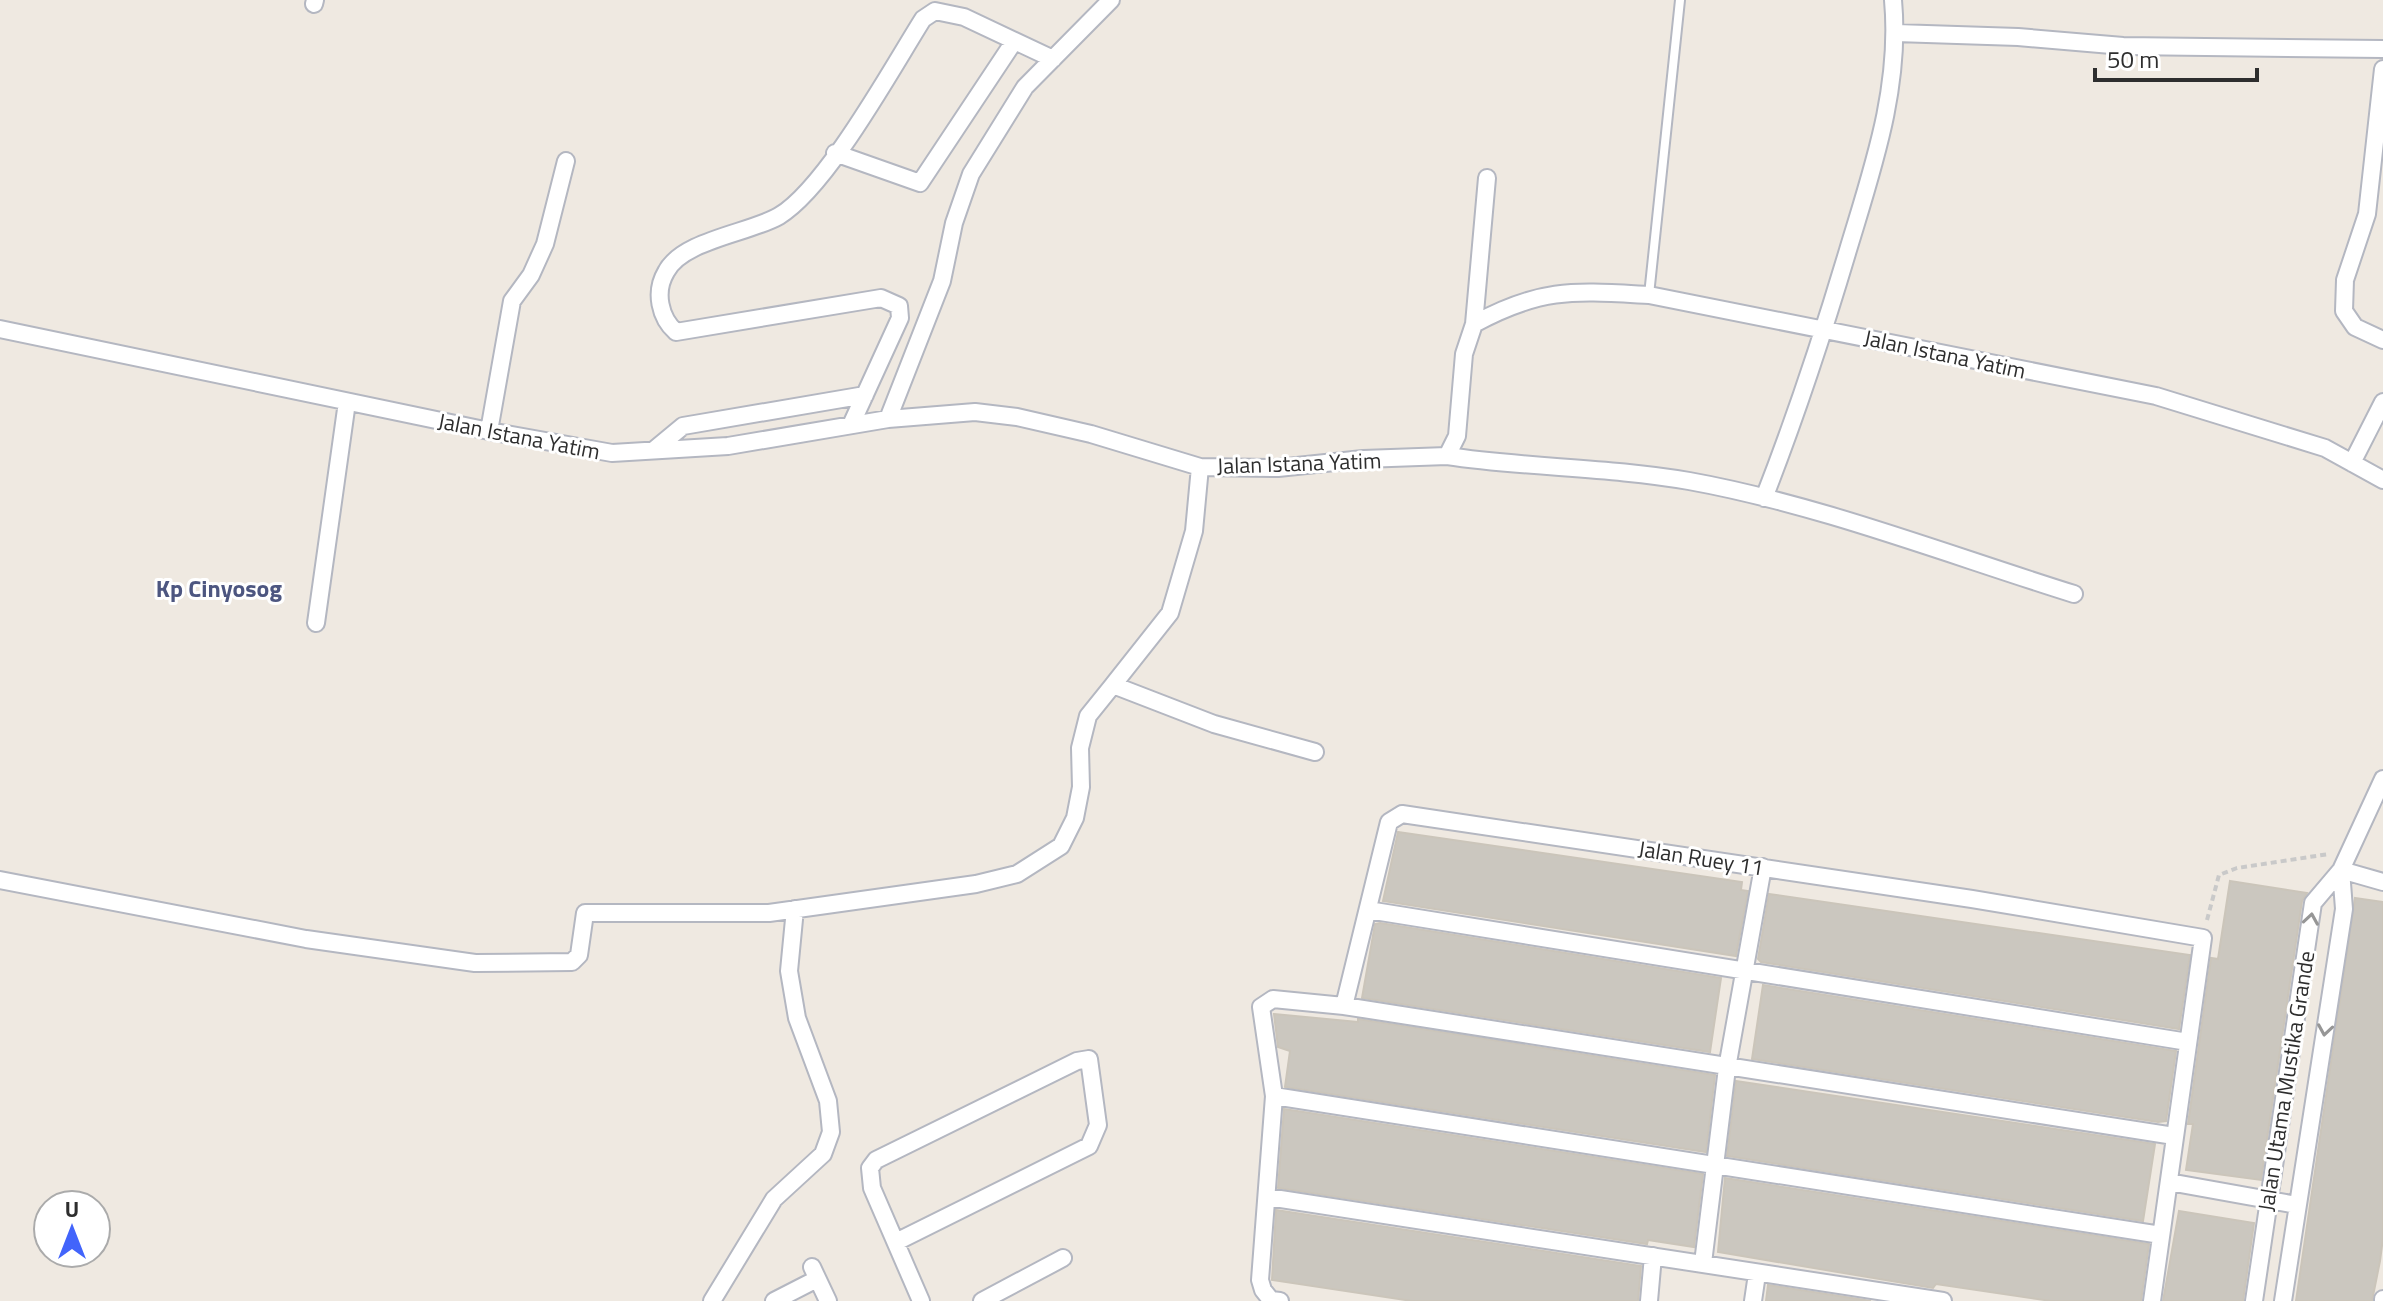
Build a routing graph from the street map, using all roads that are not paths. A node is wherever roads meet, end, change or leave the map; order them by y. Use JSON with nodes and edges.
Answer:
{"nodes":[{"id":1,"x":921,"y":0,"type":"edge"},
{"id":2,"x":1111,"y":0,"type":"edge"},
{"id":3,"x":1680,"y":0,"type":"edge"},
{"id":4,"x":1893,"y":0,"type":"edge"},
{"id":5,"x":935,"y":11,"type":"junction"},
{"id":6,"x":1896,"y":33,"type":"junction"},
{"id":7,"x":1013,"y":43,"type":"junction"},
{"id":8,"x":2383,"y":49,"type":"edge"},
{"id":9,"x":1053,"y":59,"type":"junction"},
{"id":10,"x":2383,"y":69,"type":"edge"},
{"id":11,"x":835,"y":153,"type":"junction"},
{"id":12,"x":566,"y":161,"type":"dead end"},
{"id":13,"x":1487,"y":178,"type":"dead end"},
{"id":14,"x":1649,"y":295,"type":"junction"},
{"id":15,"x":1474,"y":324,"type":"junction"},
{"id":16,"x":0,"y":329,"type":"edge"},
{"id":17,"x":1824,"y":329,"type":"junction"},
{"id":18,"x":2383,"y":340,"type":"edge"},
{"id":19,"x":865,"y":395,"type":"junction"},
{"id":20,"x":347,"y":402,"type":"junction"},
{"id":21,"x":2383,"y":402,"type":"edge"},
{"id":22,"x":888,"y":419,"type":"junction"},
{"id":23,"x":851,"y":425,"type":"junction"},
{"id":24,"x":489,"y":431,"type":"junction"},
{"id":25,"x":654,"y":450,"type":"junction"},
{"id":26,"x":1447,"y":456,"type":"junction"},
{"id":27,"x":2352,"y":463,"type":"junction"},
{"id":28,"x":1200,"y":467,"type":"junction"},
{"id":29,"x":2383,"y":480,"type":"edge"},
{"id":30,"x":1764,"y":498,"type":"junction"},
{"id":31,"x":2074,"y":594,"type":"dead end"},
{"id":32,"x":316,"y":623,"type":"dead end"},
{"id":33,"x":1113,"y":685,"type":"junction"},
{"id":34,"x":1315,"y":752,"type":"dead end"},
{"id":35,"x":2383,"y":779,"type":"edge"},
{"id":36,"x":1763,"y":867,"type":"junction"},
{"id":37,"x":2341,"y":870,"type":"junction"},
{"id":38,"x":0,"y":880,"type":"edge"},
{"id":39,"x":2383,"y":882,"type":"edge"},
{"id":40,"x":795,"y":909,"type":"junction"},
{"id":41,"x":1368,"y":910,"type":"junction"},
{"id":42,"x":1746,"y":973,"type":"junction"},
{"id":43,"x":1344,"y":1006,"type":"junction"},
{"id":44,"x":2188,"y":1042,"type":"junction"},
{"id":45,"x":1727,"y":1068,"type":"junction"},
{"id":46,"x":1274,"y":1096,"type":"junction"},
{"id":47,"x":2174,"y":1136,"type":"junction"},
{"id":48,"x":1714,"y":1165,"type":"junction"},
{"id":49,"x":2169,"y":1182,"type":"junction"},
{"id":50,"x":1267,"y":1197,"type":"junction"},
{"id":51,"x":2269,"y":1198,"type":"junction"},
{"id":52,"x":2297,"y":1205,"type":"junction"},
{"id":53,"x":2161,"y":1235,"type":"junction"},
{"id":54,"x":896,"y":1242,"type":"junction"},
{"id":55,"x":1653,"y":1256,"type":"junction"},
{"id":56,"x":1063,"y":1258,"type":"dead end"},
{"id":57,"x":1703,"y":1263,"type":"junction"},
{"id":58,"x":1757,"y":1274,"type":"junction"},
{"id":59,"x":712,"y":1301,"type":"edge"},
{"id":60,"x":774,"y":1301,"type":"edge"},
{"id":61,"x":828,"y":1301,"type":"edge"},
{"id":62,"x":921,"y":1301,"type":"edge"},
{"id":63,"x":982,"y":1301,"type":"edge"},
{"id":64,"x":1280,"y":1301,"type":"edge"},
{"id":65,"x":1649,"y":1301,"type":"edge"},
{"id":66,"x":1753,"y":1301,"type":"edge"},
{"id":67,"x":1943,"y":1301,"type":"edge"},
{"id":68,"x":2152,"y":1301,"type":"edge"},
{"id":69,"x":2254,"y":1301,"type":"edge"},
{"id":70,"x":2283,"y":1301,"type":"edge"}],
"edges":[{"from":1,"to":5,"type":"street"},
{"from":2,"to":9,"type":"street"},
{"from":3,"to":14,"type":"lane"},
{"from":4,"to":6,"type":"street"},
{"from":5,"to":7,"type":"street"},
{"from":5,"to":11,"type":"street"},
{"from":6,"to":8,"type":"street"},
{"from":6,"to":17,"type":"street"},
{"from":7,"to":9,"type":"street"},
{"from":7,"to":11,"type":"street"},
{"from":9,"to":22,"type":"street"},
{"from":10,"to":18,"type":"street"},
{"from":11,"to":19,"type":"street"},
{"from":12,"to":24,"type":"street"},
{"from":13,"to":15,"type":"street"},
{"from":14,"to":15,"type":"street","name":"Jalan Istana Yatim"},
{"from":14,"to":17,"type":"street","name":"Jalan Istana Yatim"},
{"from":15,"to":26,"type":"street"},
{"from":16,"to":20,"type":"street","name":"Jalan Istana Yatim"},
{"from":17,"to":27,"type":"street","name":"Jalan Istana Yatim"},
{"from":17,"to":30,"type":"street"},
{"from":19,"to":23,"type":"street"},
{"from":19,"to":25,"type":"street"},
{"from":20,"to":24,"type":"street","name":"Jalan Istana Yatim"},
{"from":20,"to":32,"type":"street"},
{"from":21,"to":27,"type":"street"},
{"from":22,"to":23,"type":"street","name":"Jalan Istana Yatim"},
{"from":22,"to":28,"type":"street","name":"Jalan Istana Yatim"},
{"from":23,"to":25,"type":"street","name":"Jalan Istana Yatim"},
{"from":24,"to":25,"type":"street","name":"Jalan Istana Yatim"},
{"from":26,"to":28,"type":"street","name":"Jalan Istana Yatim"},
{"from":26,"to":30,"type":"street","name":"Jalan Istana Yatim"},
{"from":27,"to":29,"type":"street","name":"Jalan Istana Yatim"},
{"from":28,"to":33,"type":"street"},
{"from":30,"to":31,"type":"street","name":"Jalan Istana Yatim"},
{"from":33,"to":34,"type":"street"},
{"from":33,"to":40,"type":"street"},
{"from":35,"to":37,"type":"street","name":"Jalan Utama Mustika Grande"},
{"from":36,"to":41,"type":"street","name":"Jalan Ruey 11"},
{"from":36,"to":42,"type":"street"},
{"from":36,"to":44,"type":"street","name":"Jalan Ruey 11"},
{"from":37,"to":39,"type":"street"},
{"from":51,"to":37,"type":"street","name":"Jalan Utama Mustika Grande","one_way":true},
{"from":37,"to":52,"type":"street","name":"Jalan Utama Mustika Grande","one_way":true},
{"from":38,"to":40,"type":"street"},
{"from":40,"to":59,"type":"street"},
{"from":41,"to":42,"type":"street"},
{"from":41,"to":43,"type":"street","name":"Jalan Ruey 11"},
{"from":42,"to":44,"type":"street"},
{"from":42,"to":45,"type":"street"},
{"from":43,"to":45,"type":"street"},
{"from":43,"to":46,"type":"street"},
{"from":44,"to":47,"type":"street"},
{"from":45,"to":47,"type":"street"},
{"from":45,"to":48,"type":"street"},
{"from":46,"to":48,"type":"street"},
{"from":46,"to":50,"type":"street"},
{"from":47,"to":49,"type":"street"},
{"from":48,"to":53,"type":"street"},
{"from":48,"to":57,"type":"street"},
{"from":49,"to":51,"type":"street"},
{"from":49,"to":53,"type":"street"},
{"from":50,"to":55,"type":"street"},
{"from":50,"to":64,"type":"street"},
{"from":51,"to":52,"type":"street"},
{"from":51,"to":69,"type":"street","name":"Jalan Utama Mustika Grande"},
{"from":52,"to":70,"type":"street","name":"Jalan Utama Mustika Grande"},
{"from":53,"to":68,"type":"street"},
{"from":54,"to":54,"type":"street"},
{"from":54,"to":62,"type":"street"},
{"from":55,"to":57,"type":"street"},
{"from":55,"to":65,"type":"street"},
{"from":56,"to":63,"type":"street"},
{"from":57,"to":58,"type":"street"},
{"from":58,"to":66,"type":"street"},
{"from":58,"to":67,"type":"street"},
{"from":60,"to":61,"type":"street"}]}
